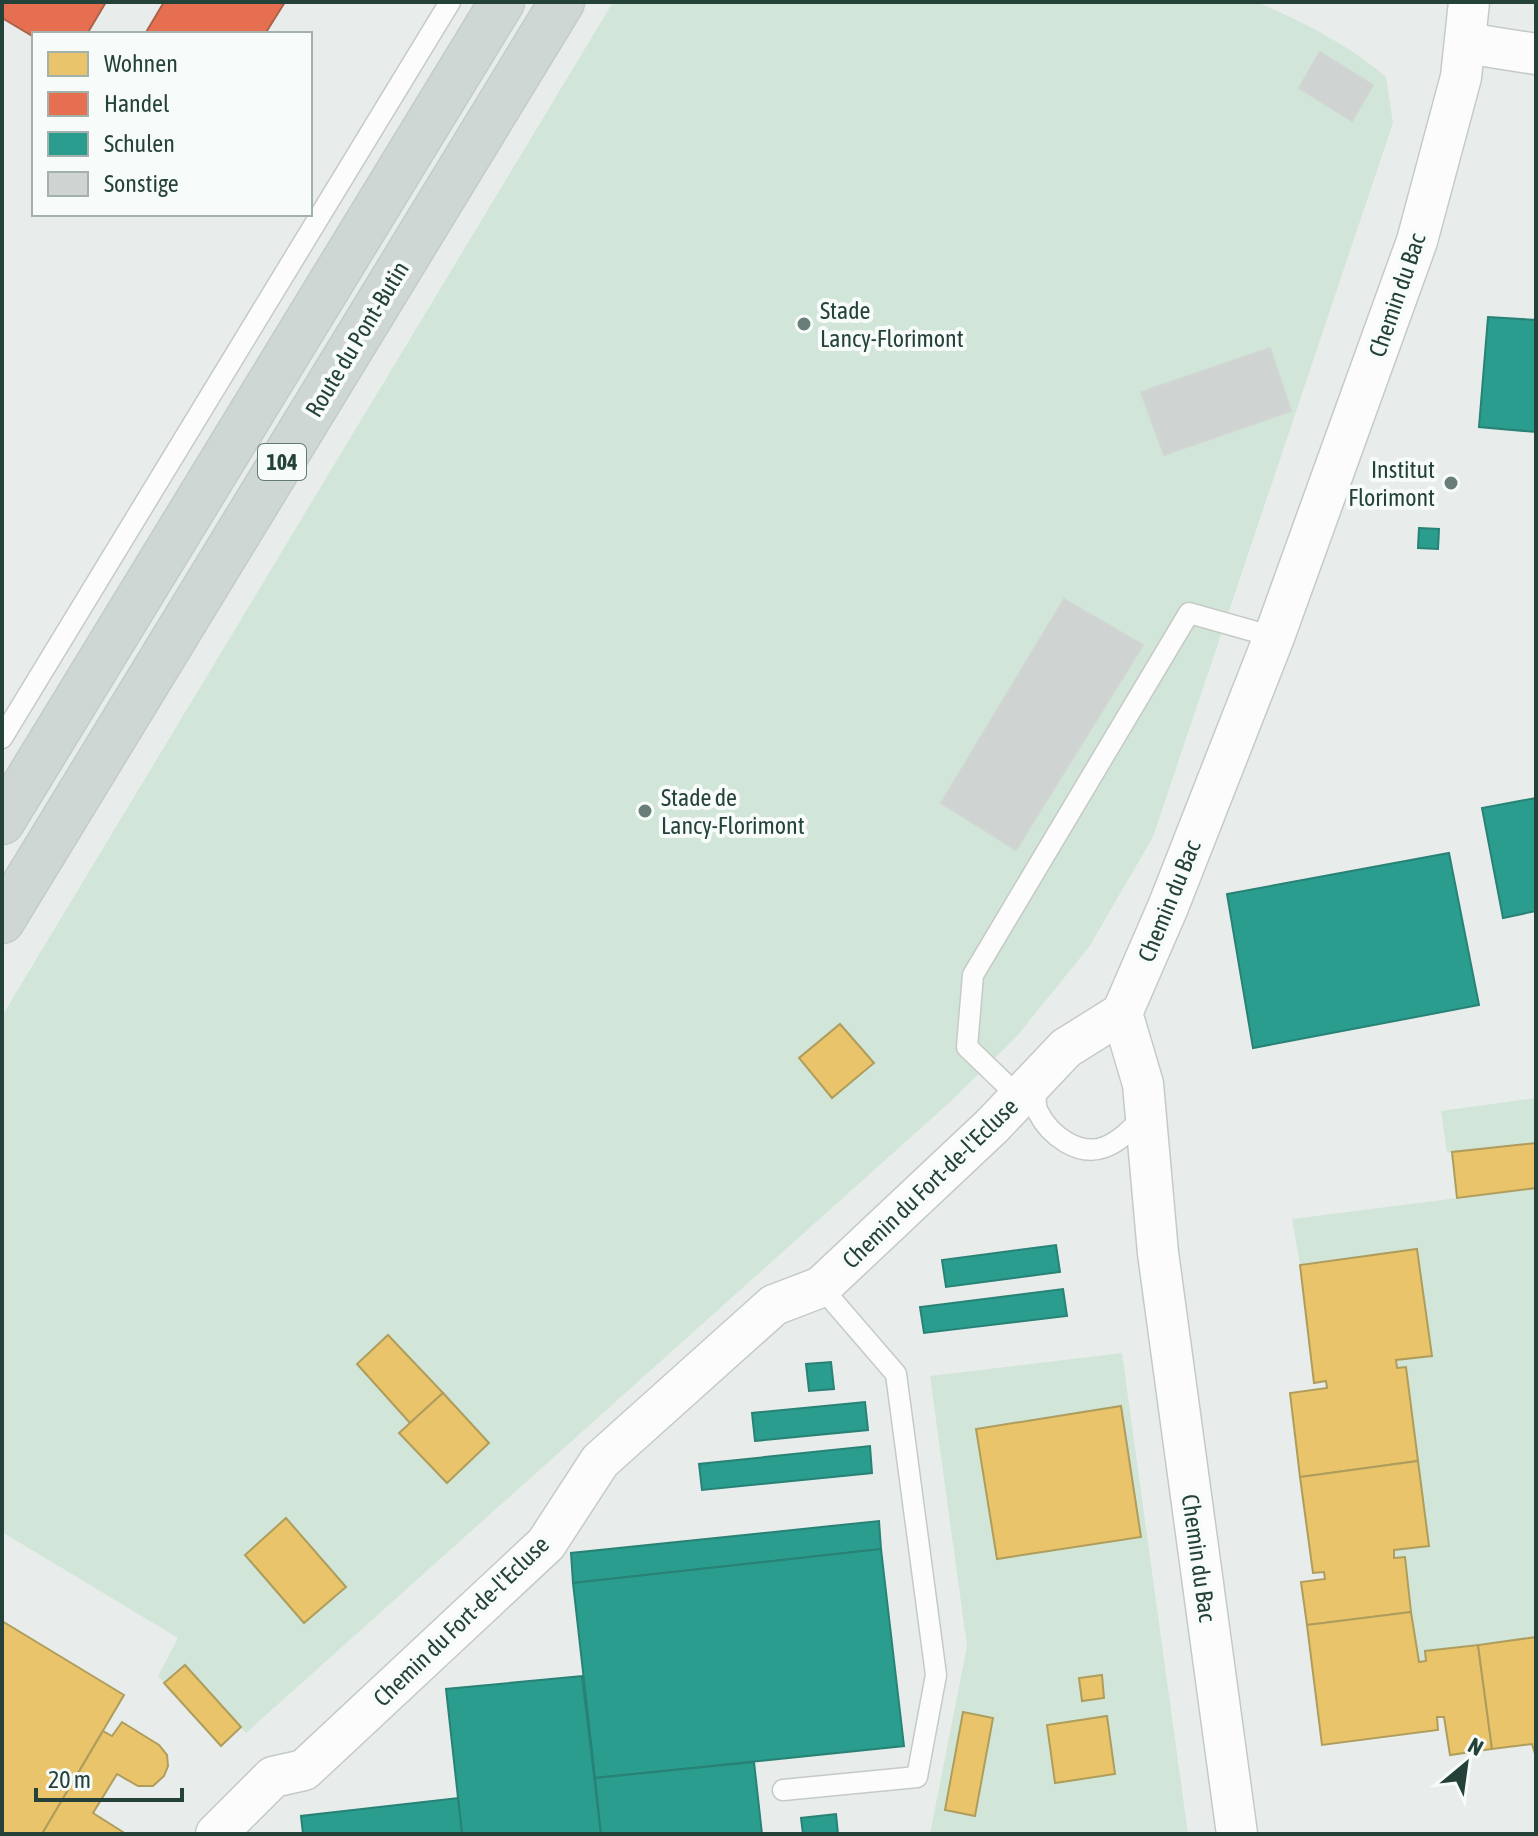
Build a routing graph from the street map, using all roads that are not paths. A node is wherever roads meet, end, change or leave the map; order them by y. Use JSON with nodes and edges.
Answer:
{"nodes":[{"id":1,"x":450,"y":2,"type":"edge"},
{"id":2,"x":502,"y":2,"type":"edge"},
{"id":3,"x":562,"y":2,"type":"edge"},
{"id":4,"x":1469,"y":2,"type":"edge"},
{"id":5,"x":1466,"y":43,"type":"junction"},
{"id":6,"x":1536,"y":54,"type":"edge"},
{"id":7,"x":1274,"y":637,"type":"junction"},
{"id":8,"x":2,"y":738,"type":"edge"},
{"id":9,"x":2,"y":822,"type":"edge"},
{"id":10,"x":2,"y":921,"type":"edge"},
{"id":11,"x":1122,"y":1013,"type":"junction"},
{"id":12,"x":1028,"y":1089,"type":"junction"},
{"id":13,"x":1145,"y":1115,"type":"junction"},
{"id":14,"x":821,"y":1287,"type":"junction"},
{"id":15,"x":783,"y":1790,"type":"dead end"},
{"id":16,"x":216,"y":1834,"type":"edge"},
{"id":17,"x":1237,"y":1834,"type":"edge"}],
"edges":[{"from":1,"to":8,"type":"lane"},
{"from":2,"to":9,"type":"main road","number":"104"},
{"from":3,"to":10,"type":"main road","name":"Route du Pont-Butin","number":"104"},
{"from":4,"to":5,"type":"street","name":"Chemin du Bac"},
{"from":5,"to":6,"type":"street"},
{"from":5,"to":7,"type":"street","name":"Chemin du Bac"},
{"from":7,"to":11,"type":"street","name":"Chemin du Bac"},
{"from":7,"to":12,"type":"lane"},
{"from":11,"to":12,"type":"street","name":"Chemin du Fort-de-l'Ecluse"},
{"from":11,"to":13,"type":"street","name":"Chemin du Bac"},
{"from":12,"to":13,"type":"lane"},
{"from":12,"to":14,"type":"street","name":"Chemin du Fort-de-l'Ecluse"},
{"from":13,"to":17,"type":"street","name":"Chemin du Bac"},
{"from":14,"to":15,"type":"lane"},
{"from":14,"to":16,"type":"street","name":"Chemin du Fort-de-l'Ecluse"}]}
